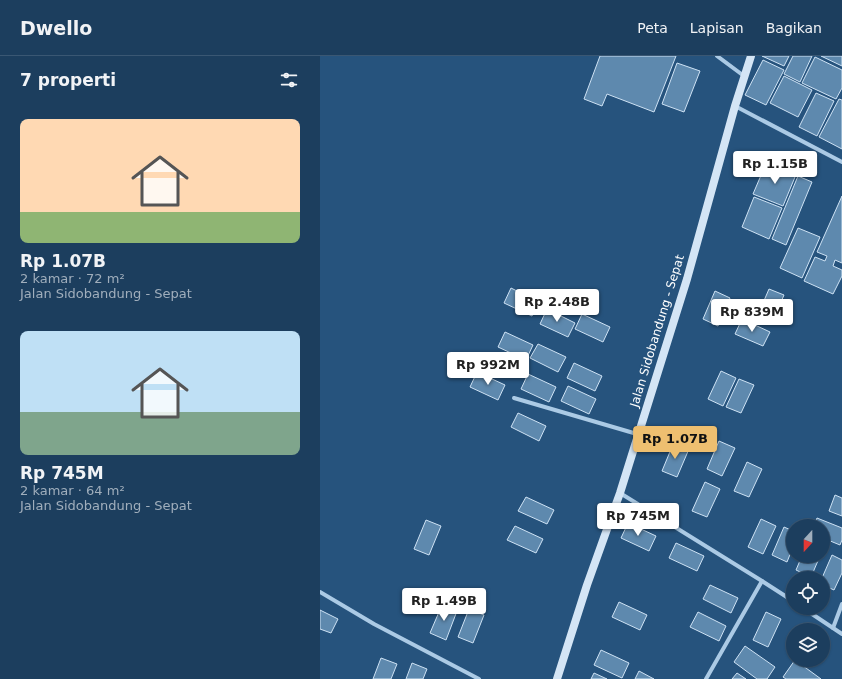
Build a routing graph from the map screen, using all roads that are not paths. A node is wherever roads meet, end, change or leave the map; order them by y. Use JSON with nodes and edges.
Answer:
{"nodes":[{"id":1,"x":717,"y":56,"type":"edge"},
{"id":2,"x":751,"y":56,"type":"edge"},
{"id":3,"x":745,"y":76,"type":"junction"},
{"id":4,"x":735,"y":106,"type":"junction"},
{"id":5,"x":842,"y":162,"type":"edge"},
{"id":6,"x":514,"y":398,"type":"dead end"},
{"id":7,"x":637,"y":434,"type":"junction"},
{"id":8,"x":620,"y":493,"type":"junction"},
{"id":9,"x":762,"y":581,"type":"junction"},
{"id":10,"x":320,"y":592,"type":"edge"},
{"id":11,"x":786,"y":596,"type":"edge"},
{"id":12,"x":842,"y":604,"type":"edge"},
{"id":13,"x":814,"y":615,"type":"edge"},
{"id":14,"x":833,"y":628,"type":"junction"},
{"id":15,"x":842,"y":634,"type":"edge"},
{"id":16,"x":479,"y":679,"type":"edge"},
{"id":17,"x":557,"y":679,"type":"edge"},
{"id":18,"x":706,"y":679,"type":"edge"}],
"edges":[{"from":1,"to":3,"type":"street"},
{"from":2,"to":3,"type":"street","name":"Jalan Sidobandung - Sepat"},
{"from":3,"to":4,"type":"street","name":"Jalan Sidobandung - Sepat"},
{"from":4,"to":5,"type":"street"},
{"from":4,"to":7,"type":"street","name":"Jalan Sidobandung - Sepat"},
{"from":6,"to":7,"type":"street"},
{"from":7,"to":8,"type":"street","name":"Jalan Sidobandung - Sepat"},
{"from":8,"to":9,"type":"street"},
{"from":8,"to":17,"type":"street","name":"Jalan Sidobandung - Sepat"},
{"from":9,"to":11,"type":"street"},
{"from":9,"to":18,"type":"street"},
{"from":10,"to":16,"type":"street"},
{"from":12,"to":14,"type":"street"},
{"from":13,"to":14,"type":"street"},
{"from":14,"to":15,"type":"street"}]}
